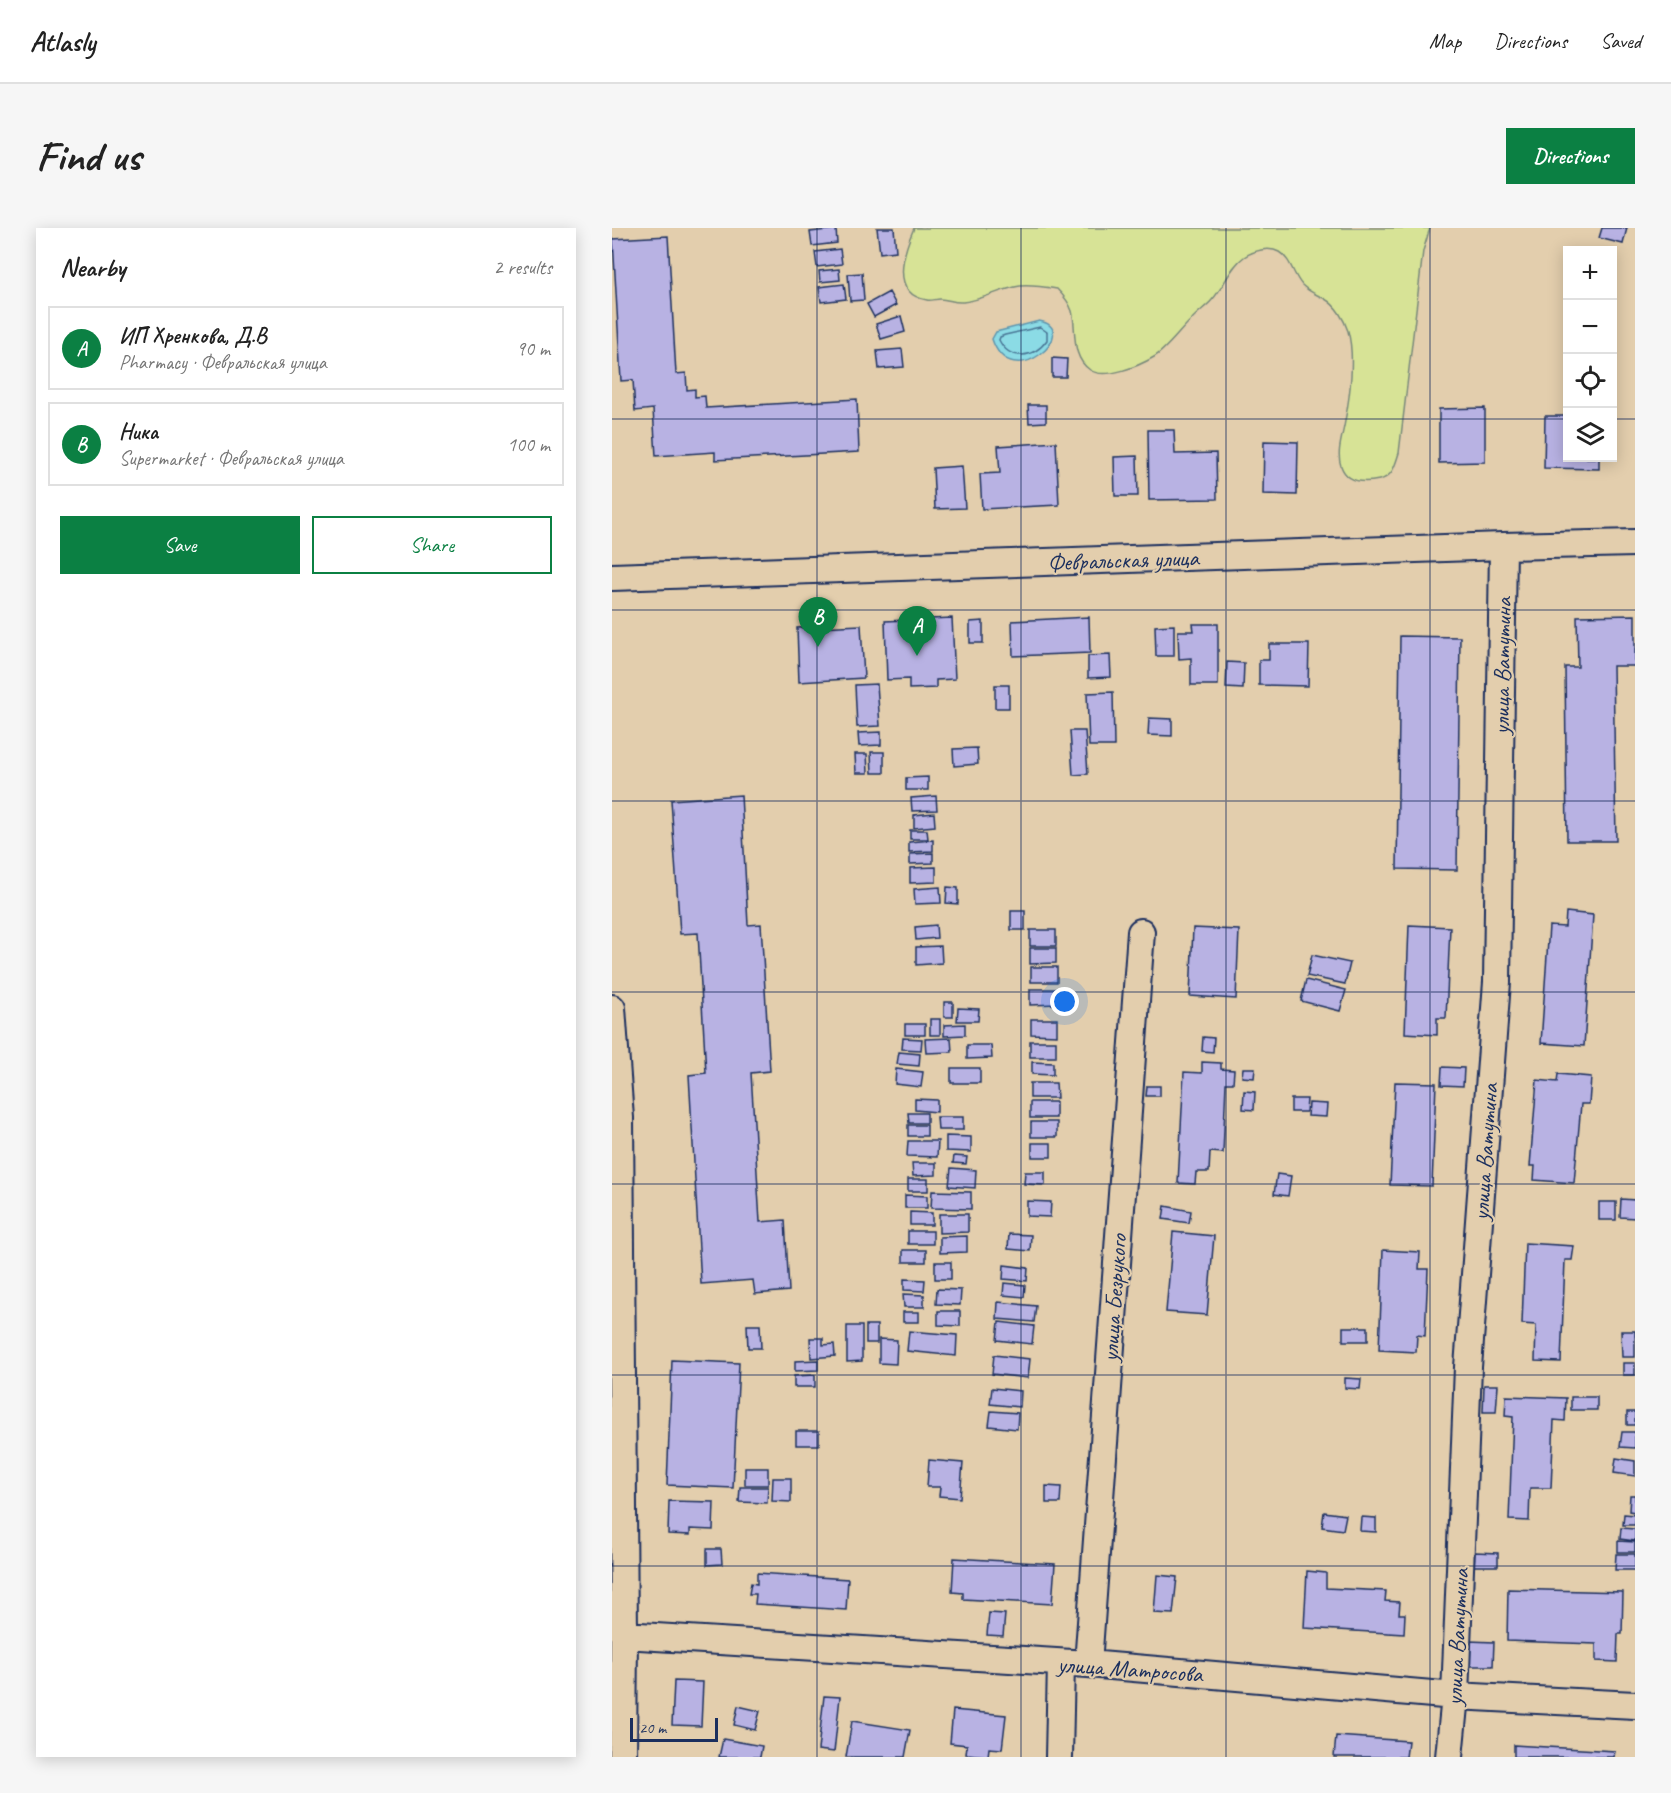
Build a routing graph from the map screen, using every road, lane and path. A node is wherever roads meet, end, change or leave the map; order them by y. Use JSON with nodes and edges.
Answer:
{"nodes":[{"id":1,"x":1635,"y":543,"type":"edge"},
{"id":2,"x":1503,"y":546,"type":"junction"},
{"id":3,"x":612,"y":577,"type":"edge"},
{"id":4,"x":1141,"y":932,"type":"dead end"},
{"id":5,"x":612,"y":1008,"type":"edge"},
{"id":6,"x":624,"y":1635,"type":"junction"},
{"id":7,"x":1061,"y":1663,"type":"junction"},
{"id":8,"x":1088,"y":1664,"type":"junction"},
{"id":9,"x":1455,"y":1696,"type":"junction"},
{"id":10,"x":1635,"y":1705,"type":"edge"},
{"id":11,"x":623,"y":1757,"type":"edge"},
{"id":12,"x":1059,"y":1757,"type":"edge"},
{"id":13,"x":1449,"y":1757,"type":"edge"}],
"edges":[{"from":1,"to":2,"type":"street","name":"Февральская улица"},
{"from":2,"to":3,"type":"street","name":"Февральская улица"},
{"from":2,"to":9,"type":"street","name":"улица Ватутина"},
{"from":4,"to":8,"type":"street","name":"улица Безрукого"},
{"from":5,"to":6,"type":"street"},
{"from":6,"to":7,"type":"street","name":"улица Матросова"},
{"from":6,"to":11,"type":"street"},
{"from":7,"to":8,"type":"street","name":"улица Матросова"},
{"from":7,"to":12,"type":"street"},
{"from":8,"to":9,"type":"street","name":"улица Матросова"},
{"from":9,"to":10,"type":"street","name":"улица Матросова"},
{"from":9,"to":13,"type":"street","name":"улица Ватутина"}]}
